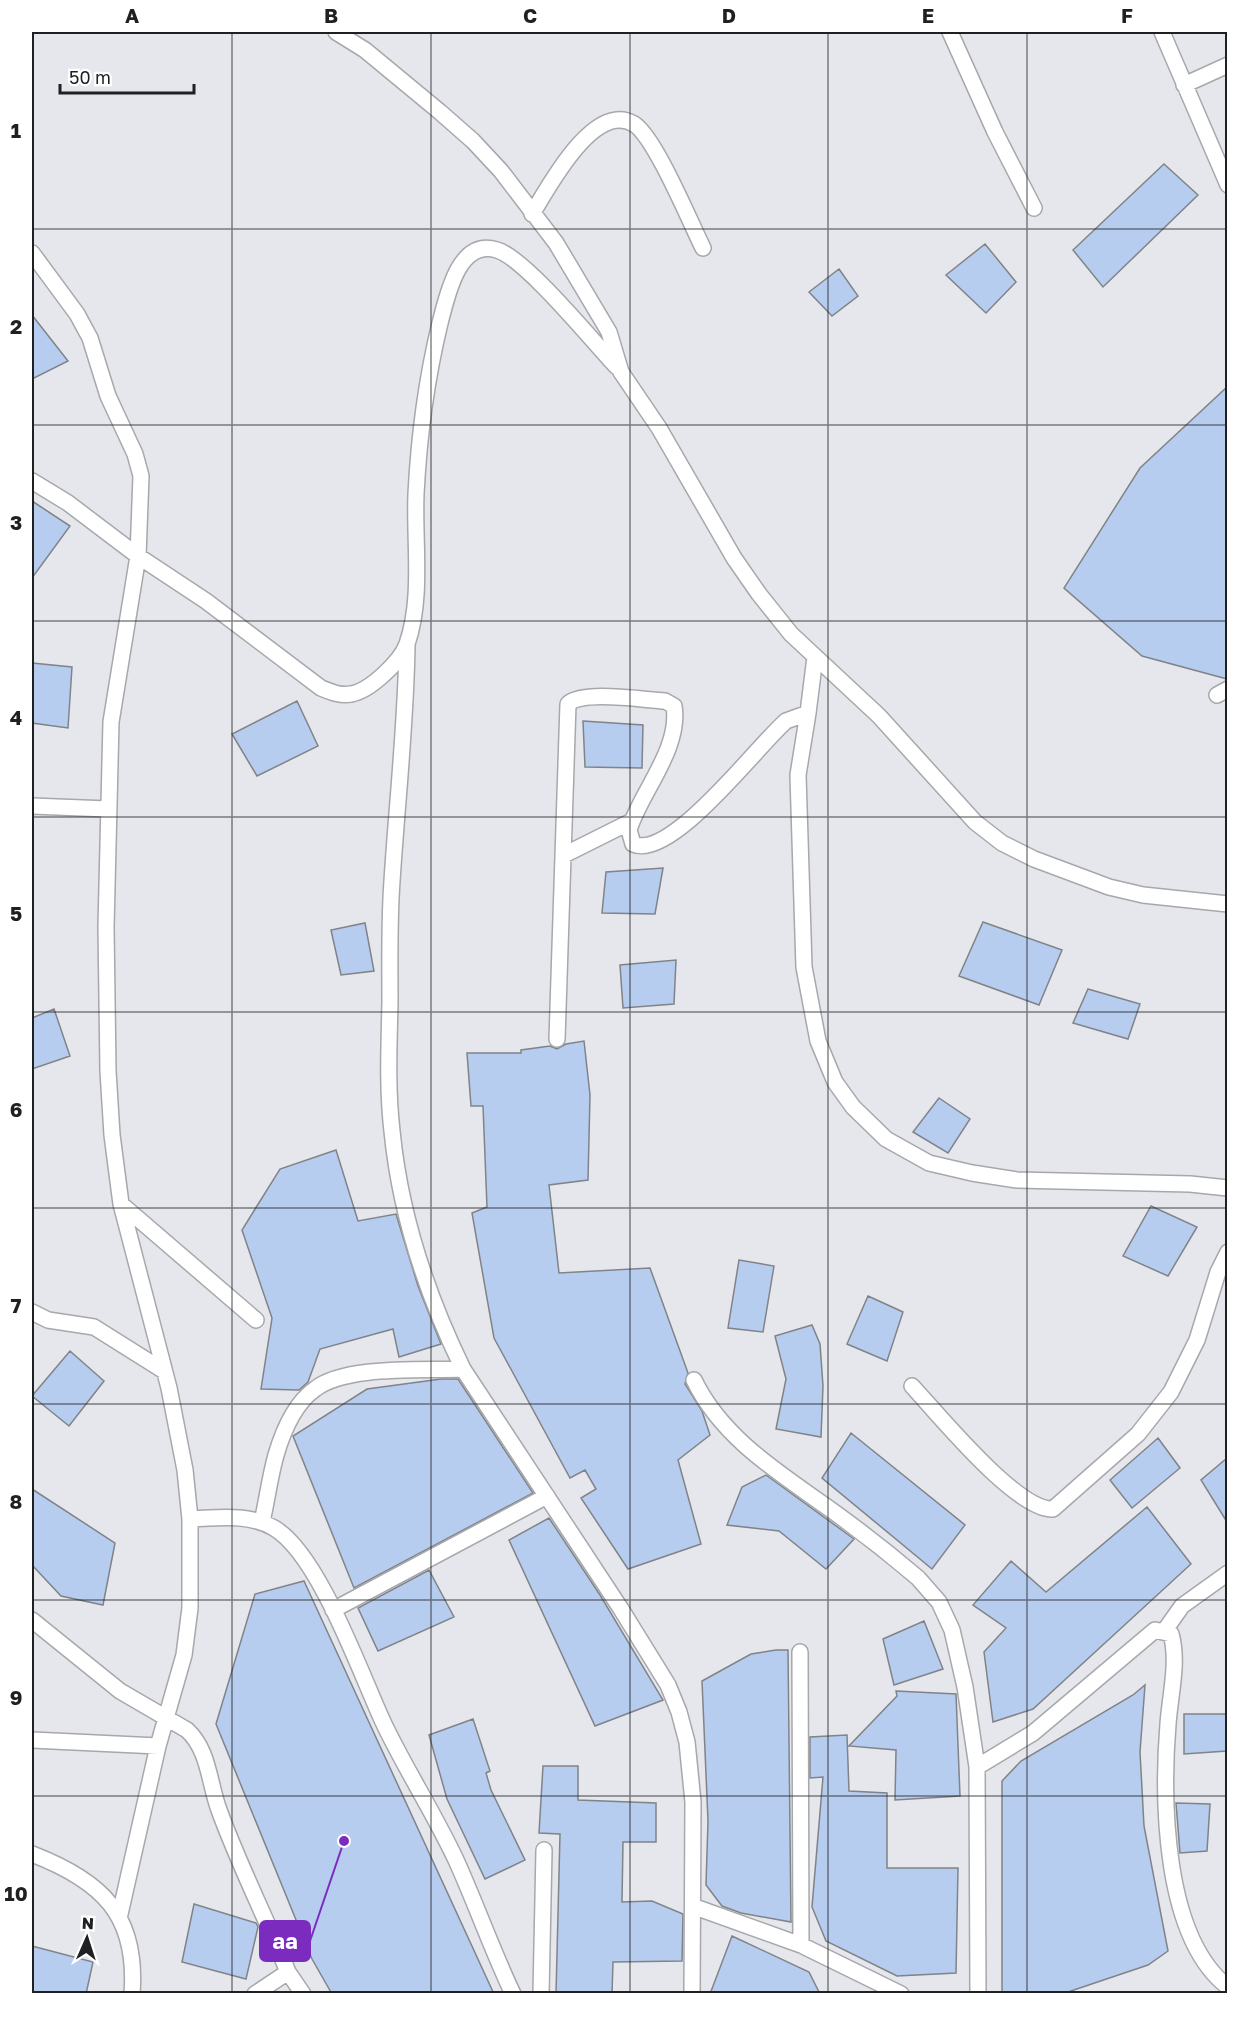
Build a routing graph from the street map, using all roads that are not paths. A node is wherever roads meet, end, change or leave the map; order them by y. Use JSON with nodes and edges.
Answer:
{"nodes":[{"id":1,"x":336,"y":32,"type":"edge"},
{"id":2,"x":950,"y":32,"type":"edge"},
{"id":3,"x":1162,"y":32,"type":"edge"},
{"id":4,"x":1227,"y":65,"type":"edge"},
{"id":5,"x":1184,"y":85,"type":"junction"},
{"id":6,"x":1227,"y":185,"type":"edge"},
{"id":7,"x":1034,"y":208,"type":"dead end"},
{"id":8,"x":532,"y":214,"type":"junction"},
{"id":9,"x":703,"y":248,"type":"dead end"},
{"id":10,"x":32,"y":253,"type":"edge"},
{"id":11,"x":621,"y":372,"type":"junction"},
{"id":12,"x":32,"y":481,"type":"edge"},
{"id":13,"x":138,"y":556,"type":"junction"},
{"id":14,"x":407,"y":645,"type":"junction"},
{"id":15,"x":815,"y":657,"type":"junction"},
{"id":16,"x":808,"y":712,"type":"junction"},
{"id":17,"x":32,"y":806,"type":"edge"},
{"id":18,"x":108,"y":810,"type":"junction"},
{"id":19,"x":632,"y":821,"type":"junction"},
{"id":20,"x":564,"y":855,"type":"junction"},
{"id":21,"x":1227,"y":904,"type":"edge"},
{"id":22,"x":557,"y":1039,"type":"dead end"},
{"id":23,"x":1227,"y":1188,"type":"edge"},
{"id":24,"x":121,"y":1204,"type":"junction"},
{"id":25,"x":1227,"y":1252,"type":"edge"},
{"id":26,"x":32,"y":1312,"type":"edge"},
{"id":27,"x":256,"y":1320,"type":"dead end"},
{"id":28,"x":463,"y":1369,"type":"junction"},
{"id":29,"x":164,"y":1371,"type":"junction"},
{"id":30,"x":694,"y":1380,"type":"dead end"},
{"id":31,"x":912,"y":1386,"type":"dead end"},
{"id":32,"x":547,"y":1496,"type":"junction"},
{"id":33,"x":190,"y":1519,"type":"junction"},
{"id":34,"x":262,"y":1522,"type":"junction"},
{"id":35,"x":1227,"y":1573,"type":"edge"},
{"id":36,"x":333,"y":1610,"type":"junction"},
{"id":37,"x":32,"y":1620,"type":"edge"},
{"id":38,"x":1165,"y":1630,"type":"junction"},
{"id":39,"x":800,"y":1652,"type":"dead end"},
{"id":40,"x":166,"y":1718,"type":"junction"},
{"id":41,"x":32,"y":1740,"type":"edge"},
{"id":42,"x":158,"y":1746,"type":"junction"},
{"id":43,"x":977,"y":1767,"type":"junction"},
{"id":44,"x":544,"y":1850,"type":"dead end"},
{"id":45,"x":32,"y":1854,"type":"edge"},
{"id":46,"x":694,"y":1907,"type":"junction"},
{"id":47,"x":120,"y":1914,"type":"junction"},
{"id":48,"x":801,"y":1945,"type":"junction"},
{"id":49,"x":288,"y":1972,"type":"junction"},
{"id":50,"x":1227,"y":1987,"type":"edge"},
{"id":51,"x":132,"y":1994,"type":"edge"},
{"id":52,"x":255,"y":1994,"type":"edge"},
{"id":53,"x":303,"y":1994,"type":"edge"},
{"id":54,"x":513,"y":1994,"type":"edge"},
{"id":55,"x":541,"y":1994,"type":"edge"},
{"id":56,"x":692,"y":1994,"type":"edge"},
{"id":57,"x":901,"y":1994,"type":"edge"},
{"id":58,"x":978,"y":1994,"type":"edge"}],
"edges":[{"from":1,"to":8,"type":"street"},
{"from":2,"to":7,"type":"street"},
{"from":3,"to":5,"type":"street"},
{"from":4,"to":5,"type":"street"},
{"from":5,"to":6,"type":"street"},
{"from":8,"to":9,"type":"street"},
{"from":8,"to":11,"type":"street"},
{"from":10,"to":13,"type":"street"},
{"from":11,"to":14,"type":"street"},
{"from":11,"to":15,"type":"street"},
{"from":12,"to":13,"type":"street"},
{"from":13,"to":14,"type":"street"},
{"from":13,"to":18,"type":"street"},
{"from":14,"to":28,"type":"street"},
{"from":15,"to":16,"type":"street"},
{"from":15,"to":21,"type":"street"},
{"from":16,"to":19,"type":"street"},
{"from":16,"to":23,"type":"street"},
{"from":17,"to":18,"type":"street"},
{"from":18,"to":24,"type":"street"},
{"from":19,"to":20,"type":"street"},
{"from":19,"to":20,"type":"street"},
{"from":20,"to":22,"type":"street"},
{"from":24,"to":27,"type":"street"},
{"from":24,"to":29,"type":"street"},
{"from":25,"to":31,"type":"street"},
{"from":26,"to":29,"type":"street"},
{"from":28,"to":32,"type":"street"},
{"from":28,"to":34,"type":"street"},
{"from":29,"to":33,"type":"street"},
{"from":30,"to":43,"type":"street"},
{"from":32,"to":36,"type":"street"},
{"from":32,"to":46,"type":"street"},
{"from":33,"to":34,"type":"street"},
{"from":33,"to":40,"type":"street"},
{"from":34,"to":36,"type":"street"},
{"from":35,"to":38,"type":"street"},
{"from":36,"to":54,"type":"street"},
{"from":37,"to":40,"type":"street"},
{"from":38,"to":43,"type":"street"},
{"from":38,"to":50,"type":"street"},
{"from":39,"to":48,"type":"street"},
{"from":40,"to":42,"type":"street"},
{"from":40,"to":49,"type":"street"},
{"from":41,"to":42,"type":"street"},
{"from":42,"to":47,"type":"street"},
{"from":43,"to":58,"type":"street"},
{"from":44,"to":55,"type":"street"},
{"from":45,"to":47,"type":"street"},
{"from":46,"to":48,"type":"street"},
{"from":46,"to":56,"type":"street"},
{"from":47,"to":51,"type":"street"},
{"from":48,"to":57,"type":"street"},
{"from":49,"to":52,"type":"street"},
{"from":49,"to":53,"type":"street"}]}
